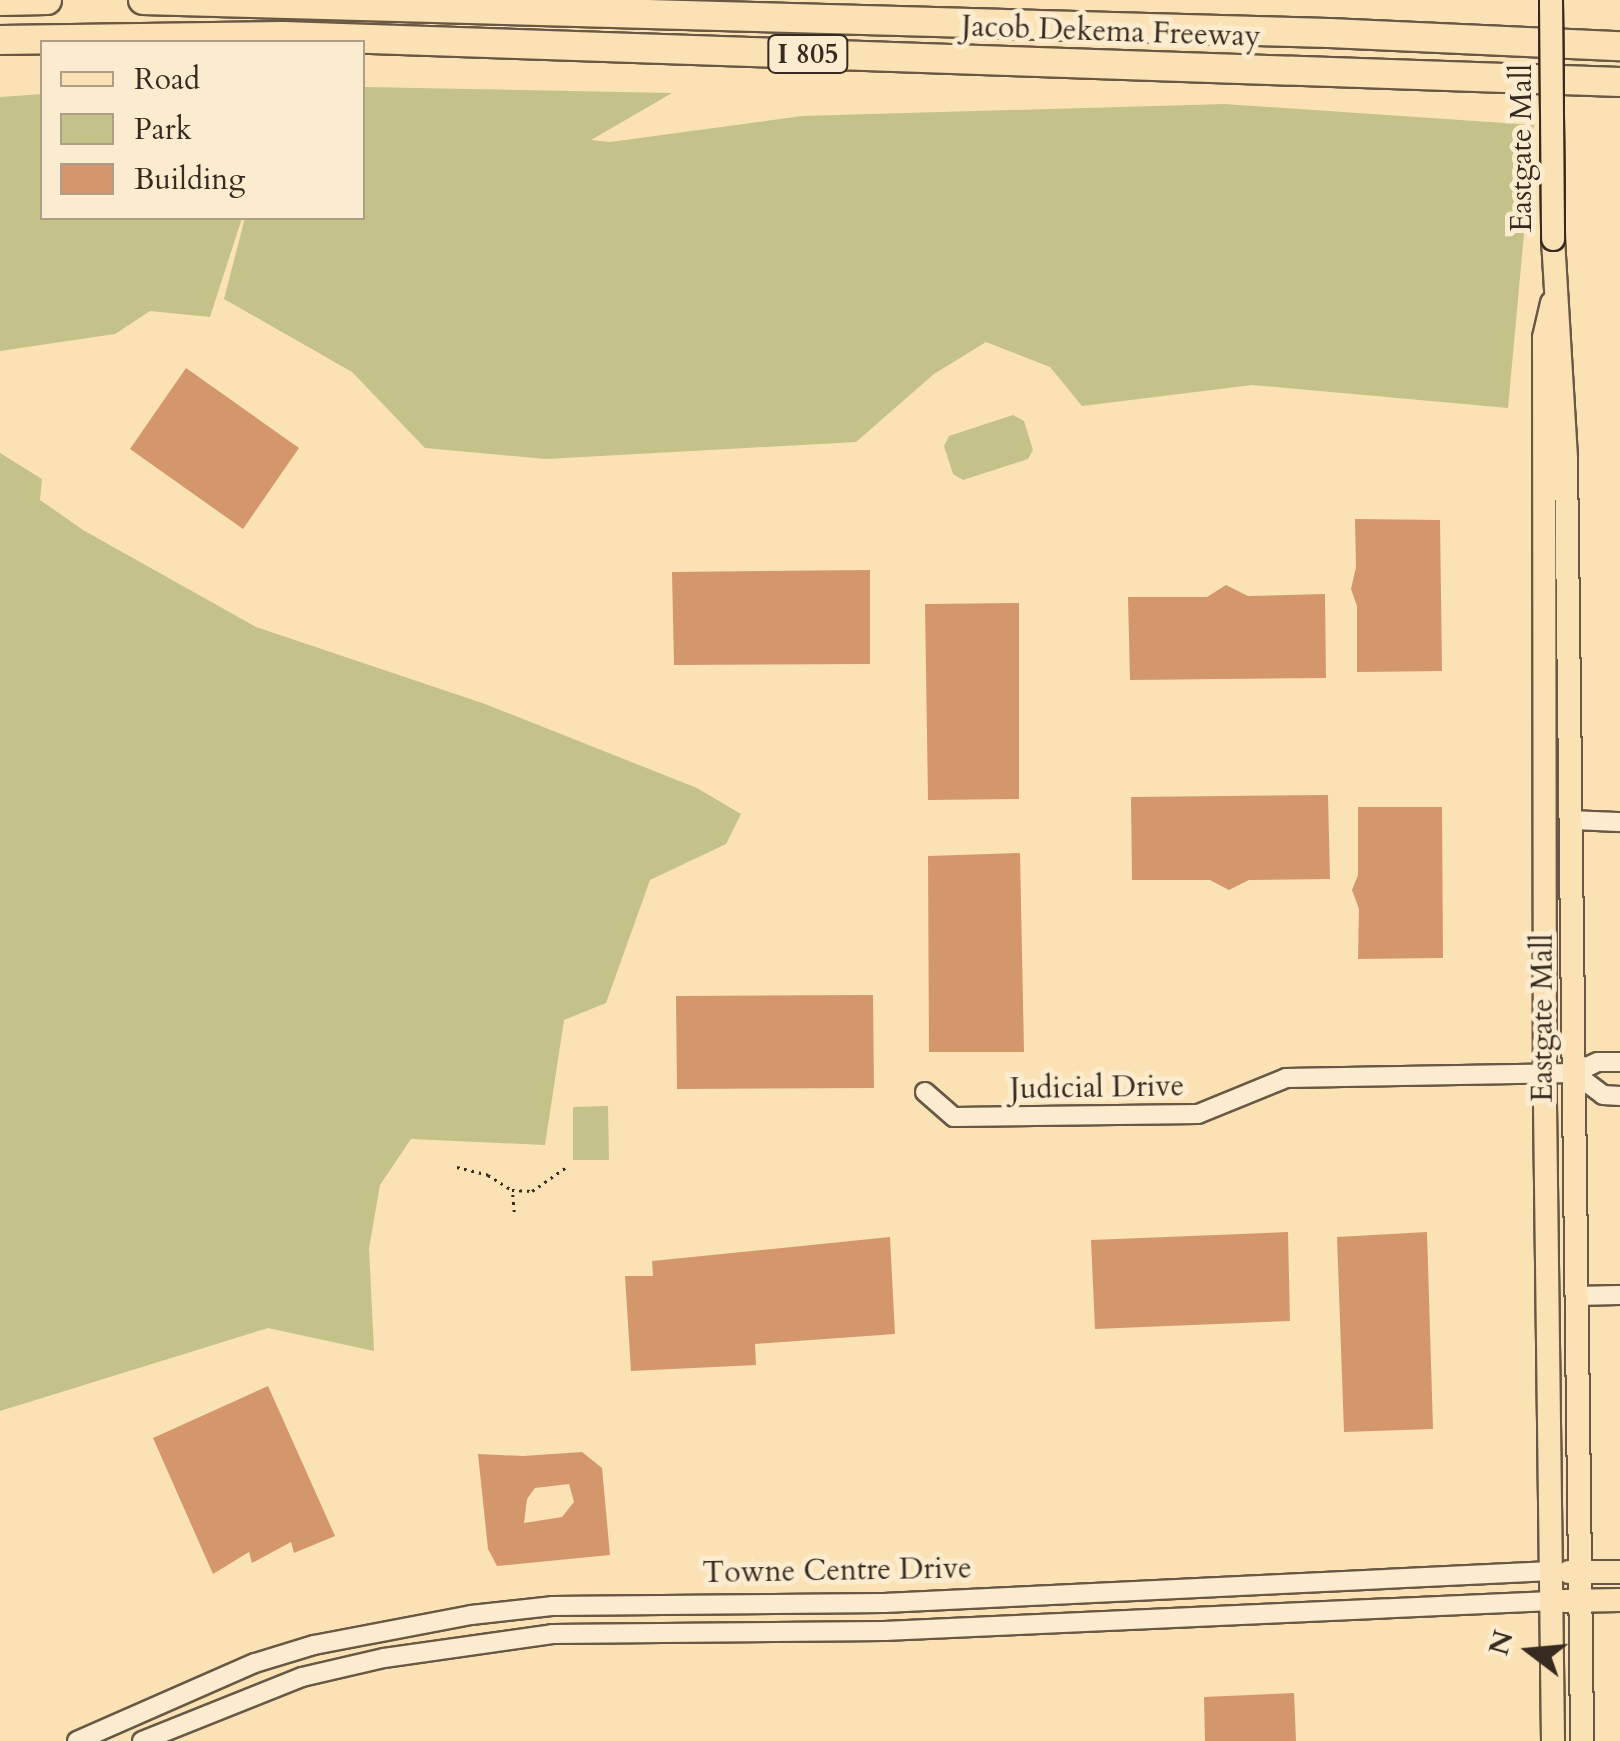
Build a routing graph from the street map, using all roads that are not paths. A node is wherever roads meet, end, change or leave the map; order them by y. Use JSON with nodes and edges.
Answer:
{"nodes":[{"id":1,"x":46,"y":0,"type":"edge"},
{"id":2,"x":143,"y":0,"type":"edge"},
{"id":3,"x":584,"y":0,"type":"edge"},
{"id":4,"x":1551,"y":0,"type":"edge"},
{"id":5,"x":0,"y":1,"type":"edge"},
{"id":6,"x":1620,"y":27,"type":"edge"},
{"id":7,"x":0,"y":40,"type":"edge"},
{"id":8,"x":1620,"y":46,"type":"edge"},
{"id":9,"x":1620,"y":82,"type":"edge"},
{"id":10,"x":1554,"y":295,"type":"junction"},
{"id":11,"x":1572,"y":820,"type":"junction"},
{"id":12,"x":1620,"y":822,"type":"edge"},
{"id":13,"x":1620,"y":1062,"type":"edge"},
{"id":14,"x":1545,"y":1074,"type":"junction"},
{"id":15,"x":1574,"y":1074,"type":"junction"},
{"id":16,"x":924,"y":1092,"type":"dead end"},
{"id":17,"x":1620,"y":1096,"type":"edge"},
{"id":18,"x":1620,"y":1294,"type":"edge"},
{"id":19,"x":1575,"y":1296,"type":"junction"},
{"id":20,"x":1550,"y":1571,"type":"junction"},
{"id":21,"x":1580,"y":1572,"type":"junction"},
{"id":22,"x":1620,"y":1572,"type":"edge"},
{"id":23,"x":1579,"y":1600,"type":"junction"},
{"id":24,"x":1620,"y":1600,"type":"edge"},
{"id":25,"x":1551,"y":1601,"type":"junction"},
{"id":26,"x":77,"y":1741,"type":"edge"},
{"id":27,"x":142,"y":1741,"type":"edge"},
{"id":28,"x":1553,"y":1741,"type":"edge"},
{"id":29,"x":1582,"y":1741,"type":"edge"}],
"edges":[{"from":1,"to":5,"type":"highway"},
{"from":2,"to":8,"type":"highway"},
{"from":3,"to":6,"type":"highway"},
{"from":4,"to":10,"type":"main road","name":"Eastgate Mall","bridge":true},
{"from":7,"to":9,"type":"highway","name":"Jacob Dekema Freeway","number":"I 805"},
{"from":10,"to":11,"type":"main road","name":"Eastgate Mall"},
{"from":10,"to":14,"type":"main road","name":"Eastgate Mall"},
{"from":11,"to":12,"type":"street"},
{"from":11,"to":15,"type":"main road","name":"Eastgate Mall"},
{"from":13,"to":15,"type":"street","name":"Judicial Drive"},
{"from":14,"to":15,"type":"street","name":"Judicial Drive"},
{"from":14,"to":16,"type":"street","name":"Judicial Drive"},
{"from":14,"to":20,"type":"main road","name":"Eastgate Mall"},
{"from":15,"to":17,"type":"street","name":"Judicial Drive"},
{"from":15,"to":19,"type":"main road","name":"Eastgate Mall"},
{"from":18,"to":19,"type":"street"},
{"from":19,"to":21,"type":"main road","name":"Eastgate Mall"},
{"from":20,"to":21,"type":"main road","name":"Towne Centre Drive"},
{"from":20,"to":25,"type":"main road","name":"Eastgate Mall"},
{"from":20,"to":26,"type":"street","name":"Towne Centre Drive"},
{"from":21,"to":22,"type":"main road","name":"Towne Centre Drive"},
{"from":21,"to":23,"type":"main road","name":"Eastgate Mall"},
{"from":23,"to":24,"type":"main road","name":"Towne Centre Drive"},
{"from":23,"to":25,"type":"main road","name":"Towne Centre Drive"},
{"from":23,"to":29,"type":"main road","name":"Eastgate Mall"},
{"from":25,"to":27,"type":"street","name":"Towne Centre Drive"},
{"from":25,"to":28,"type":"main road","name":"Eastgate Mall"}]}
